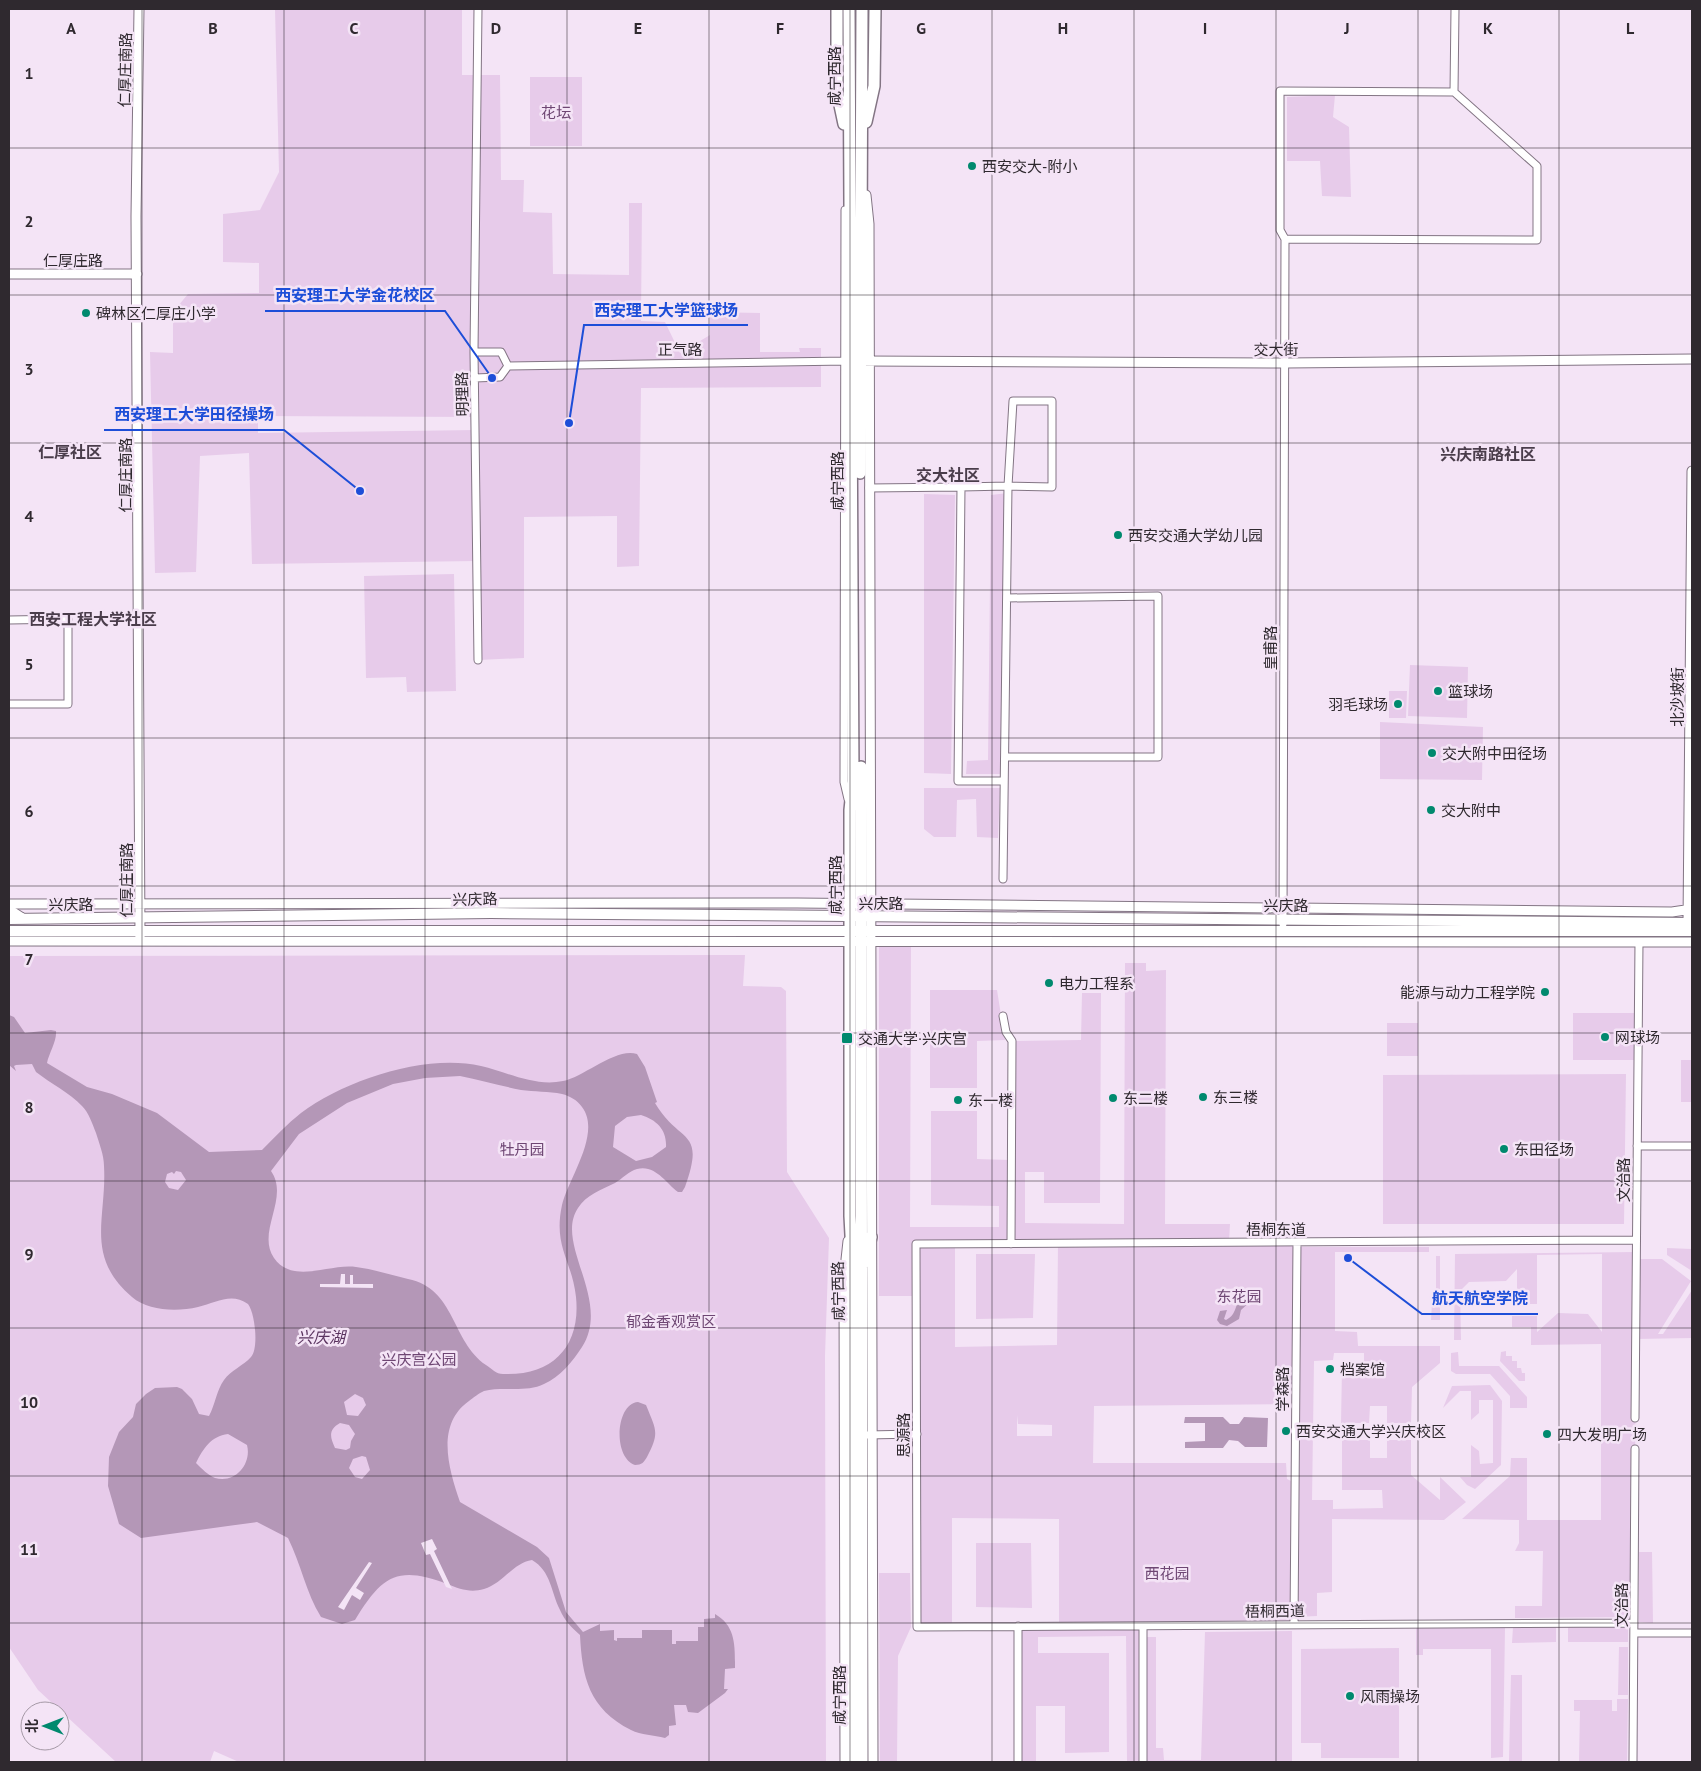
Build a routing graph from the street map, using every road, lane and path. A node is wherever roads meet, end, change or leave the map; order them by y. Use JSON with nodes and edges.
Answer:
{"nodes":[{"id":1,"x":140,"y":9,"type":"edge"},
{"id":2,"x":478,"y":9,"type":"edge"},
{"id":3,"x":837,"y":9,"type":"edge"},
{"id":4,"x":849,"y":9,"type":"edge"},
{"id":5,"x":862,"y":9,"type":"edge"},
{"id":6,"x":875,"y":9,"type":"edge"},
{"id":7,"x":1455,"y":9,"type":"edge"},
{"id":8,"x":1454,"y":92,"type":"junction"},
{"id":9,"x":862,"y":136,"type":"junction"},
{"id":10,"x":849,"y":149,"type":"junction"},
{"id":11,"x":1285,"y":239,"type":"junction"},
{"id":12,"x":9,"y":274,"type":"edge"},
{"id":13,"x":137,"y":274,"type":"junction"},
{"id":14,"x":474,"y":352,"type":"junction"},
{"id":15,"x":1692,"y":359,"type":"edge"},
{"id":16,"x":856,"y":361,"type":"junction"},
{"id":17,"x":1286,"y":363,"type":"junction"},
{"id":18,"x":508,"y":366,"type":"junction"},
{"id":19,"x":475,"y":378,"type":"junction"},
{"id":20,"x":1692,"y":472,"type":"edge"},
{"id":21,"x":1008,"y":486,"type":"junction"},
{"id":22,"x":960,"y":487,"type":"junction"},
{"id":23,"x":869,"y":488,"type":"junction"},
{"id":24,"x":1007,"y":598,"type":"junction"},
{"id":25,"x":9,"y":620,"type":"edge"},
{"id":26,"x":478,"y":660,"type":"dead end"},
{"id":27,"x":9,"y":704,"type":"edge"},
{"id":28,"x":1005,"y":757,"type":"junction"},
{"id":29,"x":1004,"y":781,"type":"junction"},
{"id":30,"x":1003,"y":879,"type":"dead end"},
{"id":31,"x":9,"y":904,"type":"edge"},
{"id":32,"x":140,"y":904,"type":"junction"},
{"id":33,"x":860,"y":904,"type":"junction"},
{"id":34,"x":1283,"y":908,"type":"junction"},
{"id":35,"x":1690,"y":909,"type":"edge"},
{"id":36,"x":9,"y":910,"type":"edge"},
{"id":37,"x":860,"y":918,"type":"junction"},
{"id":38,"x":9,"y":919,"type":"edge"},
{"id":39,"x":24,"y":919,"type":"junction"},
{"id":40,"x":140,"y":919,"type":"junction"},
{"id":41,"x":1283,"y":920,"type":"junction"},
{"id":42,"x":1691,"y":926,"type":"edge"},
{"id":43,"x":140,"y":930,"type":"junction"},
{"id":44,"x":9,"y":931,"type":"edge"},
{"id":45,"x":1283,"y":932,"type":"junction"},
{"id":46,"x":860,"y":936,"type":"junction"},
{"id":47,"x":9,"y":941,"type":"edge"},
{"id":48,"x":140,"y":942,"type":"junction"},
{"id":49,"x":1639,"y":942,"type":"junction"},
{"id":50,"x":1692,"y":942,"type":"edge"},
{"id":51,"x":1003,"y":1016,"type":"dead end"},
{"id":52,"x":1637,"y":1146,"type":"junction"},
{"id":53,"x":1692,"y":1146,"type":"edge"},
{"id":54,"x":850,"y":1216,"type":"junction"},
{"id":55,"x":871,"y":1237,"type":"junction"},
{"id":56,"x":1636,"y":1240,"type":"junction"},
{"id":57,"x":1297,"y":1242,"type":"junction"},
{"id":58,"x":916,"y":1244,"type":"joint"},
{"id":59,"x":1011,"y":1244,"type":"junction"},
{"id":60,"x":861,"y":1278,"type":"junction"},
{"id":61,"x":1635,"y":1418,"type":"dead end"},
{"id":62,"x":916,"y":1434,"type":"junction"},
{"id":63,"x":863,"y":1435,"type":"junction"},
{"id":64,"x":1635,"y":1449,"type":"dead end"},
{"id":65,"x":1634,"y":1623,"type":"junction"},
{"id":66,"x":1294,"y":1625,"type":"junction"},
{"id":67,"x":916,"y":1626,"type":"joint"},
{"id":68,"x":1018,"y":1626,"type":"junction"},
{"id":69,"x":1143,"y":1626,"type":"junction"},
{"id":70,"x":1692,"y":1633,"type":"edge"},
{"id":71,"x":1634,"y":1634,"type":"junction"},
{"id":72,"x":845,"y":1762,"type":"edge"},
{"id":73,"x":854,"y":1762,"type":"edge"},
{"id":74,"x":862,"y":1762,"type":"edge"},
{"id":75,"x":873,"y":1762,"type":"edge"},
{"id":76,"x":1018,"y":1762,"type":"edge"},
{"id":77,"x":1143,"y":1762,"type":"edge"},
{"id":78,"x":1634,"y":1762,"type":"edge"}],
"edges":[{"from":1,"to":13,"type":"street","name":"仁厚庄南路"},
{"from":2,"to":14,"type":"street","name":"明理路"},
{"from":3,"to":10,"type":"main road"},
{"from":4,"to":10,"type":"main road","name":"咸宁西路"},
{"from":5,"to":9,"type":"main road","name":"咸宁西路"},
{"from":6,"to":9,"type":"main road"},
{"from":7,"to":8,"type":"street"},
{"from":8,"to":11,"type":"street","name":"皇甫路"},
{"from":8,"to":11,"type":"street"},
{"from":9,"to":16,"type":"main road","name":"咸宁西路"},
{"from":10,"to":16,"type":"main road","name":"咸宁西路"},
{"from":11,"to":17,"type":"street","name":"皇甫路"},
{"from":12,"to":13,"type":"street","name":"仁厚庄路"},
{"from":13,"to":32,"type":"street","name":"仁厚庄南路"},
{"from":14,"to":18,"type":"street"},
{"from":14,"to":19,"type":"street","name":"明理路"},
{"from":15,"to":17,"type":"street","name":"交大街"},
{"from":16,"to":17,"type":"street","name":"交大街"},
{"from":16,"to":18,"type":"street","name":"正气路"},
{"from":16,"to":23,"type":"street"},
{"from":16,"to":33,"type":"main road","name":"咸宁西路"},
{"from":16,"to":33,"type":"main road","name":"咸宁西路"},
{"from":17,"to":34,"type":"street","name":"皇甫路"},
{"from":18,"to":19,"type":"street"},
{"from":19,"to":26,"type":"street","name":"明理路"},
{"from":20,"to":35,"type":"street","name":"北沙坡街"},
{"from":21,"to":21,"type":"street"},
{"from":21,"to":22,"type":"street"},
{"from":21,"to":24,"type":"street"},
{"from":22,"to":23,"type":"street"},
{"from":22,"to":29,"type":"street"},
{"from":23,"to":33,"type":"street"},
{"from":24,"to":28,"type":"street"},
{"from":24,"to":28,"type":"street"},
{"from":25,"to":27,"type":"street"},
{"from":28,"to":29,"type":"street"},
{"from":29,"to":30,"type":"street"},
{"from":31,"to":32,"type":"street"},
{"from":32,"to":33,"type":"street"},
{"from":32,"to":40,"type":"street","name":"仁厚庄南路"},
{"from":33,"to":34,"type":"street"},
{"from":33,"to":37,"type":"main road","name":"咸宁西路"},
{"from":34,"to":35,"type":"street"},
{"from":34,"to":41,"type":"street","name":"皇甫路"},
{"from":35,"to":42,"type":"street","name":"北沙坡街"},
{"from":36,"to":39,"type":"main road"},
{"from":37,"to":40,"type":"main road","name":"兴庆路"},
{"from":37,"to":41,"type":"main road","name":"兴庆路"},
{"from":37,"to":46,"type":"main road","name":"咸宁西路"},
{"from":38,"to":39,"type":"main road","name":"兴庆路"},
{"from":39,"to":40,"type":"main road","name":"兴庆路"},
{"from":40,"to":43,"type":"street","name":"仁厚庄南路"},
{"from":41,"to":42,"type":"main road","name":"兴庆路"},
{"from":41,"to":45,"type":"street","name":"皇甫路"},
{"from":42,"to":45,"type":"main road","name":"兴庆路"},
{"from":43,"to":44,"type":"main road","name":"兴庆路"},
{"from":43,"to":46,"type":"main road","name":"兴庆路"},
{"from":43,"to":48,"type":"street","name":"仁厚庄南路"},
{"from":45,"to":46,"type":"main road","name":"兴庆路"},
{"from":46,"to":48,"type":"street"},
{"from":46,"to":49,"type":"street"},
{"from":46,"to":54,"type":"main road","name":"咸宁西路"},
{"from":46,"to":55,"type":"street"},
{"from":46,"to":60,"type":"main road","name":"咸宁西路"},
{"from":47,"to":48,"type":"street"},
{"from":49,"to":50,"type":"street"},
{"from":49,"to":52,"type":"street","name":"文治路"},
{"from":51,"to":59,"type":"street"},
{"from":52,"to":53,"type":"street"},
{"from":52,"to":56,"type":"street","name":"文治路"},
{"from":54,"to":63,"type":"main road","name":"咸宁西路"},
{"from":54,"to":72,"type":"street"},
{"from":55,"to":60,"type":"main road"},
{"from":55,"to":63,"type":"street"},
{"from":56,"to":57,"type":"street","name":"梧桐东道"},
{"from":56,"to":61,"type":"street","name":"文治路"},
{"from":57,"to":59,"type":"street","name":"梧桐东道"},
{"from":57,"to":66,"type":"street","name":"学森路"},
{"from":58,"to":59,"type":"street","name":"梧桐东道"},
{"from":58,"to":62,"type":"street","name":"思源路"},
{"from":60,"to":63,"type":"main road","name":"咸宁西路"},
{"from":62,"to":63,"type":"street"},
{"from":62,"to":67,"type":"street","name":"思源路"},
{"from":63,"to":73,"type":"main road","name":"咸宁西路"},
{"from":63,"to":74,"type":"main road","name":"咸宁西路"},
{"from":63,"to":75,"type":"street"},
{"from":64,"to":65,"type":"street","name":"文治路"},
{"from":65,"to":66,"type":"street","name":"梧桐西道"},
{"from":65,"to":71,"type":"street","name":"文治路"},
{"from":66,"to":69,"type":"street","name":"梧桐西道"},
{"from":67,"to":68,"type":"street","name":"梧桐西道"},
{"from":68,"to":69,"type":"street","name":"梧桐西道"},
{"from":68,"to":76,"type":"street"},
{"from":69,"to":77,"type":"street"},
{"from":70,"to":71,"type":"street"},
{"from":71,"to":78,"type":"street","name":"文治路"}]}
